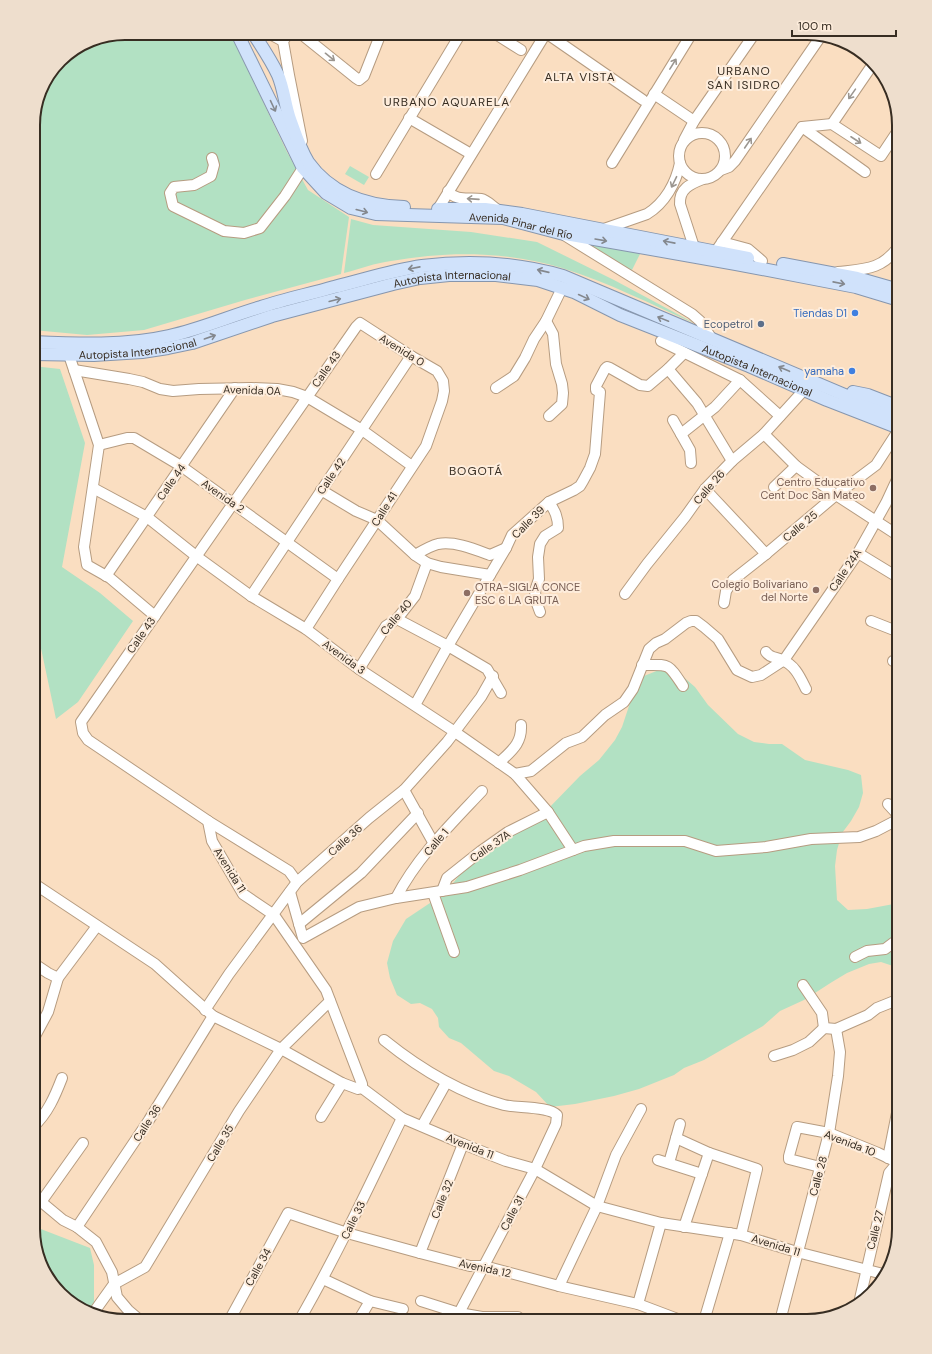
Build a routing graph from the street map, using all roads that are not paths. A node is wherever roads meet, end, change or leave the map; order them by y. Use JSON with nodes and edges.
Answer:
{"nodes":[{"id":1,"x":240,"y":40,"type":"edge"},
{"id":2,"x":258,"y":40,"type":"edge"},
{"id":3,"x":286,"y":40,"type":"edge"},
{"id":4,"x":309,"y":40,"type":"edge"},
{"id":5,"x":378,"y":40,"type":"edge"},
{"id":6,"x":457,"y":40,"type":"edge"},
{"id":7,"x":505,"y":40,"type":"edge"},
{"id":8,"x":542,"y":40,"type":"edge"},
{"id":9,"x":556,"y":40,"type":"edge"},
{"id":10,"x":688,"y":40,"type":"edge"},
{"id":11,"x":750,"y":40,"type":"edge"},
{"id":12,"x":818,"y":41,"type":"edge"},
{"id":13,"x":263,"y":48,"type":"junction"},
{"id":14,"x":521,"y":50,"type":"dead end"},
{"id":15,"x":248,"y":55,"type":"junction"},
{"id":16,"x":870,"y":68,"type":"edge"},
{"id":17,"x":278,"y":76,"type":"junction"},
{"id":18,"x":262,"y":83,"type":"junction"},
{"id":19,"x":654,"y":94,"type":"junction"},
{"id":20,"x":643,"y":100,"type":"dead end"},
{"id":21,"x":410,"y":118,"type":"junction"},
{"id":22,"x":694,"y":121,"type":"junction"},
{"id":23,"x":832,"y":124,"type":"junction"},
{"id":24,"x":802,"y":127,"type":"junction"},
{"id":25,"x":684,"y":140,"type":"junction"},
{"id":26,"x":892,"y":140,"type":"edge"},
{"id":27,"x":472,"y":154,"type":"junction"},
{"id":28,"x":212,"y":158,"type":"dead end"},
{"id":29,"x":612,"y":163,"type":"dead end"},
{"id":30,"x":680,"y":163,"type":"junction"},
{"id":31,"x":305,"y":164,"type":"junction"},
{"id":32,"x":721,"y":170,"type":"junction"},
{"id":33,"x":865,"y":172,"type":"dead end"},
{"id":34,"x":376,"y":174,"type":"dead end"},
{"id":35,"x":703,"y":179,"type":"junction"},
{"id":36,"x":448,"y":191,"type":"junction"},
{"id":37,"x":438,"y":209,"type":"junction"},
{"id":38,"x":498,"y":210,"type":"junction"},
{"id":39,"x":604,"y":230,"type":"junction"},
{"id":40,"x":560,"y":232,"type":"junction"},
{"id":41,"x":719,"y":246,"type":"junction"},
{"id":42,"x":694,"y":247,"type":"junction"},
{"id":43,"x":892,"y":255,"type":"edge"},
{"id":44,"x":833,"y":273,"type":"junction"},
{"id":45,"x":562,"y":288,"type":"junction"},
{"id":46,"x":892,"y":288,"type":"edge"},
{"id":47,"x":892,"y":298,"type":"edge"},
{"id":48,"x":546,"y":321,"type":"junction"},
{"id":49,"x":358,"y":324,"type":"joint"},
{"id":50,"x":712,"y":339,"type":"junction"},
{"id":51,"x":40,"y":342,"type":"edge"},
{"id":52,"x":661,"y":342,"type":"dead end"},
{"id":53,"x":684,"y":353,"type":"junction"},
{"id":54,"x":40,"y":354,"type":"edge"},
{"id":55,"x":69,"y":355,"type":"junction"},
{"id":56,"x":411,"y":356,"type":"junction"},
{"id":57,"x":668,"y":369,"type":"junction"},
{"id":58,"x":74,"y":370,"type":"junction"},
{"id":59,"x":740,"y":380,"type":"junction"},
{"id":60,"x":443,"y":381,"type":"joint"},
{"id":61,"x":828,"y":387,"type":"junction"},
{"id":62,"x":236,"y":388,"type":"junction"},
{"id":63,"x":496,"y":388,"type":"dead end"},
{"id":64,"x":804,"y":390,"type":"junction"},
{"id":65,"x":307,"y":397,"type":"junction"},
{"id":66,"x":892,"y":404,"type":"edge"},
{"id":67,"x":840,"y":405,"type":"junction"},
{"id":68,"x":705,"y":415,"type":"junction"},
{"id":69,"x":892,"y":415,"type":"edge"},
{"id":70,"x":550,"y":416,"type":"dead end"},
{"id":71,"x":780,"y":416,"type":"junction"},
{"id":72,"x":673,"y":420,"type":"dead end"},
{"id":73,"x":892,"y":429,"type":"edge"},
{"id":74,"x":362,"y":430,"type":"junction"},
{"id":75,"x":892,"y":430,"type":"edge"},
{"id":76,"x":681,"y":434,"type":"junction"},
{"id":77,"x":764,"y":434,"type":"junction"},
{"id":78,"x":892,"y":441,"type":"edge"},
{"id":79,"x":100,"y":445,"type":"junction"},
{"id":80,"x":732,"y":461,"type":"junction"},
{"id":81,"x":691,"y":463,"type":"dead end"},
{"id":82,"x":181,"y":466,"type":"junction"},
{"id":83,"x":412,"y":466,"type":"junction"},
{"id":84,"x":796,"y":466,"type":"junction"},
{"id":85,"x":774,"y":487,"type":"dead end"},
{"id":86,"x":93,"y":488,"type":"junction"},
{"id":87,"x":705,"y":489,"type":"junction"},
{"id":88,"x":321,"y":490,"type":"junction"},
{"id":89,"x":892,"y":490,"type":"edge"},
{"id":90,"x":836,"y":495,"type":"junction"},
{"id":91,"x":549,"y":502,"type":"junction"},
{"id":92,"x":234,"y":503,"type":"junction"},
{"id":93,"x":147,"y":516,"type":"junction"},
{"id":94,"x":377,"y":520,"type":"junction"},
{"id":95,"x":875,"y":521,"type":"junction"},
{"id":96,"x":892,"y":532,"type":"edge"},
{"id":97,"x":287,"y":541,"type":"junction"},
{"id":98,"x":506,"y":548,"type":"junction"},
{"id":99,"x":858,"y":553,"type":"junction"},
{"id":100,"x":766,"y":554,"type":"junction"},
{"id":101,"x":415,"y":555,"type":"junction"},
{"id":102,"x":196,"y":556,"type":"junction"},
{"id":103,"x":427,"y":563,"type":"junction"},
{"id":104,"x":892,"y":574,"type":"edge"},
{"id":105,"x":490,"y":575,"type":"junction"},
{"id":106,"x":106,"y":576,"type":"junction"},
{"id":107,"x":338,"y":579,"type":"junction"},
{"id":108,"x":625,"y":594,"type":"dead end"},
{"id":109,"x":251,"y":596,"type":"junction"},
{"id":110,"x":724,"y":603,"type":"dead end"},
{"id":111,"x":540,"y":612,"type":"dead end"},
{"id":112,"x":155,"y":616,"type":"junction"},
{"id":113,"x":397,"y":619,"type":"junction"},
{"id":114,"x":871,"y":621,"type":"dead end"},
{"id":115,"x":306,"y":629,"type":"junction"},
{"id":116,"x":892,"y":629,"type":"edge"},
{"id":117,"x":448,"y":646,"type":"junction"},
{"id":118,"x":766,"y":652,"type":"dead end"},
{"id":119,"x":784,"y":660,"type":"junction"},
{"id":120,"x":642,"y":665,"type":"junction"},
{"id":121,"x":359,"y":669,"type":"junction"},
{"id":122,"x":492,"y":676,"type":"junction"},
{"id":123,"x":683,"y":686,"type":"dead end"},
{"id":124,"x":806,"y":689,"type":"dead end"},
{"id":125,"x":501,"y":693,"type":"dead end"},
{"id":126,"x":415,"y":705,"type":"junction"},
{"id":127,"x":521,"y":725,"type":"dead end"},
{"id":128,"x":455,"y":732,"type":"junction"},
{"id":129,"x":499,"y":763,"type":"junction"},
{"id":130,"x":515,"y":774,"type":"junction"},
{"id":131,"x":404,"y":790,"type":"junction"},
{"id":132,"x":482,"y":791,"type":"dead end"},
{"id":133,"x":888,"y":804,"type":"dead end"},
{"id":134,"x":892,"y":809,"type":"edge"},
{"id":135,"x":548,"y":812,"type":"junction"},
{"id":136,"x":418,"y":813,"type":"junction"},
{"id":137,"x":208,"y":821,"type":"junction"},
{"id":138,"x":892,"y":822,"type":"edge"},
{"id":139,"x":434,"y":842,"type":"junction"},
{"id":140,"x":574,"y":850,"type":"junction"},
{"id":141,"x":297,"y":882,"type":"junction"},
{"id":142,"x":40,"y":888,"type":"edge"},
{"id":143,"x":290,"y":892,"type":"junction"},
{"id":144,"x":437,"y":892,"type":"junction"},
{"id":145,"x":396,"y":898,"type":"junction"},
{"id":146,"x":274,"y":915,"type":"junction"},
{"id":147,"x":298,"y":924,"type":"junction"},
{"id":148,"x":97,"y":926,"type":"junction"},
{"id":149,"x":303,"y":938,"type":"junction"},
{"id":150,"x":294,"y":944,"type":"junction"},
{"id":151,"x":892,"y":944,"type":"edge"},
{"id":152,"x":454,"y":952,"type":"dead end"},
{"id":153,"x":855,"y":957,"type":"dead end"},
{"id":154,"x":40,"y":968,"type":"edge"},
{"id":155,"x":58,"y":978,"type":"junction"},
{"id":156,"x":803,"y":985,"type":"dead end"},
{"id":157,"x":330,"y":1001,"type":"junction"},
{"id":158,"x":892,"y":1002,"type":"edge"},
{"id":159,"x":209,"y":1013,"type":"junction"},
{"id":160,"x":40,"y":1027,"type":"edge"},
{"id":161,"x":824,"y":1028,"type":"junction"},
{"id":162,"x":836,"y":1029,"type":"junction"},
{"id":163,"x":384,"y":1040,"type":"dead end"},
{"id":164,"x":280,"y":1049,"type":"junction"},
{"id":165,"x":774,"y":1056,"type":"dead end"},
{"id":166,"x":62,"y":1078,"type":"dead end"},
{"id":167,"x":342,"y":1083,"type":"junction"},
{"id":168,"x":446,"y":1083,"type":"junction"},
{"id":169,"x":362,"y":1088,"type":"junction"},
{"id":170,"x":641,"y":1109,"type":"dead end"},
{"id":171,"x":321,"y":1117,"type":"dead end"},
{"id":172,"x":402,"y":1118,"type":"junction"},
{"id":173,"x":40,"y":1120,"type":"edge"},
{"id":174,"x":680,"y":1124,"type":"dead end"},
{"id":175,"x":422,"y":1126,"type":"junction"},
{"id":176,"x":829,"y":1133,"type":"junction"},
{"id":177,"x":676,"y":1138,"type":"junction"},
{"id":178,"x":83,"y":1143,"type":"dead end"},
{"id":179,"x":463,"y":1144,"type":"junction"},
{"id":180,"x":709,"y":1153,"type":"junction"},
{"id":181,"x":892,"y":1159,"type":"edge"},
{"id":182,"x":658,"y":1160,"type":"dead end"},
{"id":183,"x":669,"y":1163,"type":"junction"},
{"id":184,"x":820,"y":1167,"type":"junction"},
{"id":185,"x":892,"y":1168,"type":"edge"},
{"id":186,"x":535,"y":1169,"type":"junction"},
{"id":187,"x":702,"y":1174,"type":"junction"},
{"id":188,"x":41,"y":1202,"type":"joint"},
{"id":189,"x":597,"y":1206,"type":"junction"},
{"id":190,"x":288,"y":1213,"type":"joint"},
{"id":191,"x":661,"y":1223,"type":"junction"},
{"id":192,"x":78,"y":1227,"type":"junction"},
{"id":193,"x":684,"y":1227,"type":"junction"},
{"id":194,"x":730,"y":1232,"type":"junction"},
{"id":195,"x":347,"y":1233,"type":"junction"},
{"id":196,"x":741,"y":1235,"type":"junction"},
{"id":197,"x":797,"y":1252,"type":"junction"},
{"id":198,"x":420,"y":1253,"type":"junction"},
{"id":199,"x":484,"y":1266,"type":"junction"},
{"id":200,"x":866,"y":1270,"type":"junction"},
{"id":201,"x":880,"y":1273,"type":"edge"},
{"id":202,"x":323,"y":1279,"type":"junction"},
{"id":203,"x":114,"y":1284,"type":"junction"},
{"id":204,"x":559,"y":1286,"type":"junction"},
{"id":205,"x":860,"y":1295,"type":"edge"},
{"id":206,"x":370,"y":1301,"type":"junction"},
{"id":207,"x":421,"y":1301,"type":"dead end"},
{"id":208,"x":638,"y":1304,"type":"junction"},
{"id":209,"x":97,"y":1308,"type":"edge"},
{"id":210,"x":403,"y":1309,"type":"dead end"},
{"id":211,"x":459,"y":1313,"type":"junction"},
{"id":212,"x":133,"y":1314,"type":"edge"},
{"id":213,"x":233,"y":1314,"type":"edge"},
{"id":214,"x":303,"y":1314,"type":"edge"},
{"id":215,"x":362,"y":1314,"type":"edge"},
{"id":216,"x":465,"y":1314,"type":"edge"},
{"id":217,"x":664,"y":1314,"type":"edge"},
{"id":218,"x":706,"y":1314,"type":"edge"},
{"id":219,"x":782,"y":1314,"type":"edge"}],
"edges":[{"from":1,"to":15,"type":"main road","name":"Avenida Pinar del Río"},
{"from":2,"to":13,"type":"main road","name":"Avenida Pinar del Río"},
{"from":3,"to":31,"type":"street"},
{"from":4,"to":5,"type":"street","one_way":true},
{"from":6,"to":21,"type":"street"},
{"from":7,"to":14,"type":"street"},
{"from":8,"to":27,"type":"street"},
{"from":9,"to":20,"type":"street"},
{"from":19,"to":10,"type":"street","one_way":true},
{"from":11,"to":22,"type":"street"},
{"from":32,"to":12,"type":"street","one_way":true},
{"from":13,"to":15,"type":"main road"},
{"from":13,"to":17,"type":"main road","name":"Avenida Pinar del Río"},
{"from":15,"to":18,"type":"main road","name":"Avenida Pinar del Río"},
{"from":16,"to":23,"type":"street","one_way":true},
{"from":17,"to":18,"type":"main road"},
{"from":17,"to":31,"type":"main road","name":"Avenida Pinar del Río"},
{"from":18,"to":31,"type":"main road","name":"Avenida Pinar del Río","one_way":true},
{"from":19,"to":22,"type":"street"},
{"from":19,"to":29,"type":"street"},
{"from":21,"to":27,"type":"street"},
{"from":21,"to":34,"type":"street"},
{"from":22,"to":25,"type":"street"},
{"from":23,"to":24,"type":"street"},
{"from":23,"to":26,"type":"street","one_way":true},
{"from":24,"to":33,"type":"street"},
{"from":24,"to":41,"type":"street"},
{"from":25,"to":30,"type":"street"},
{"from":25,"to":32,"type":"street"},
{"from":27,"to":36,"type":"street"},
{"from":28,"to":31,"type":"street"},
{"from":30,"to":35,"type":"street"},
{"from":30,"to":39,"type":"street","one_way":true},
{"from":31,"to":37,"type":"main road","name":"Avenida Pinar del Río"},
{"from":31,"to":40,"type":"main road","name":"Avenida Pinar del Río","one_way":true},
{"from":32,"to":35,"type":"street"},
{"from":35,"to":42,"type":"street"},
{"from":36,"to":37,"type":"street"},
{"from":38,"to":36,"type":"street","one_way":true},
{"from":37,"to":38,"type":"main road","name":"Avenida Pinar del Río"},
{"from":38,"to":39,"type":"main road","name":"Avenida Pinar del Río"},
{"from":42,"to":39,"type":"main road","name":"Avenida Pinar del Río","one_way":true},
{"from":40,"to":47,"type":"main road","name":"Avenida Pinar del Río","one_way":true},
{"from":40,"to":50,"type":"street"},
{"from":41,"to":42,"type":"main road","name":"Avenida Pinar del Río"},
{"from":41,"to":44,"type":"main road","name":"Avenida Pinar del Río"},
{"from":43,"to":44,"type":"street"},
{"from":44,"to":46,"type":"main road","name":"Avenida Pinar del Río"},
{"from":45,"to":48,"type":"street"},
{"from":55,"to":45,"type":"main road","name":"Autopista Internacional","one_way":true},
{"from":45,"to":64,"type":"main road","name":"Autopista Internacional","one_way":true},
{"from":48,"to":63,"type":"street"},
{"from":48,"to":70,"type":"street"},
{"from":49,"to":56,"type":"street","name":"Avenida 0"},
{"from":49,"to":65,"type":"street","name":"Calle 43"},
{"from":50,"to":51,"type":"main road","name":"Autopista Internacional","one_way":true},
{"from":61,"to":50,"type":"main road","name":"Autopista Internacional","one_way":true},
{"from":52,"to":53,"type":"street"},
{"from":53,"to":57,"type":"street"},
{"from":53,"to":59,"type":"street"},
{"from":54,"to":55,"type":"main road","name":"Autopista Internacional"},
{"from":55,"to":58,"type":"street"},
{"from":56,"to":60,"type":"street","name":"Avenida 0"},
{"from":56,"to":74,"type":"street","name":"Calle 42"},
{"from":57,"to":68,"type":"street"},
{"from":57,"to":91,"type":"street","name":"Calle 39"},
{"from":58,"to":62,"type":"street","name":"Avenida 0A"},
{"from":58,"to":79,"type":"street"},
{"from":59,"to":68,"type":"street"},
{"from":59,"to":71,"type":"street"},
{"from":60,"to":83,"type":"street","name":"Calle 41"},
{"from":61,"to":66,"type":"main road","name":"Autopista Internacional"},
{"from":61,"to":69,"type":"main road","name":"Autopista Internacional"},
{"from":62,"to":65,"type":"street","name":"Avenida 0A"},
{"from":62,"to":82,"type":"street","name":"Calle 44"},
{"from":64,"to":67,"type":"main road","name":"Autopista Internacional"},
{"from":64,"to":71,"type":"street","name":"Calle 26"},
{"from":65,"to":74,"type":"street","name":"Avenida 0A"},
{"from":65,"to":92,"type":"street","name":"Calle 43"},
{"from":67,"to":73,"type":"main road","name":"Autopista Internacional"},
{"from":67,"to":75,"type":"main road"},
{"from":68,"to":76,"type":"street"},
{"from":68,"to":80,"type":"street"},
{"from":71,"to":77,"type":"street","name":"Calle 26"},
{"from":72,"to":76,"type":"street"},
{"from":74,"to":83,"type":"street","name":"Avenida 0A"},
{"from":74,"to":88,"type":"street","name":"Calle 42"},
{"from":76,"to":81,"type":"street"},
{"from":77,"to":80,"type":"street","name":"Calle 26"},
{"from":77,"to":84,"type":"street"},
{"from":78,"to":90,"type":"street","name":"Calle 25"},
{"from":79,"to":82,"type":"street","name":"Avenida 2"},
{"from":79,"to":86,"type":"street"},
{"from":80,"to":87,"type":"street","name":"Calle 26"},
{"from":82,"to":92,"type":"street","name":"Avenida 2"},
{"from":82,"to":93,"type":"street","name":"Calle 44"},
{"from":83,"to":94,"type":"street","name":"Calle 41"},
{"from":84,"to":85,"type":"street"},
{"from":84,"to":90,"type":"street"},
{"from":86,"to":93,"type":"street","name":"Avenida 3"},
{"from":86,"to":106,"type":"street"},
{"from":87,"to":100,"type":"street"},
{"from":87,"to":108,"type":"street","name":"Calle 26"},
{"from":88,"to":94,"type":"street"},
{"from":88,"to":97,"type":"street","name":"Calle 42"},
{"from":89,"to":95,"type":"street","name":"Calle 24A"},
{"from":90,"to":95,"type":"street"},
{"from":90,"to":100,"type":"street","name":"Calle 25"},
{"from":91,"to":98,"type":"street","name":"Calle 39"},
{"from":91,"to":111,"type":"street"},
{"from":92,"to":97,"type":"street","name":"Avenida 2"},
{"from":92,"to":102,"type":"street","name":"Calle 43"},
{"from":93,"to":102,"type":"street","name":"Avenida 3"},
{"from":93,"to":106,"type":"street","name":"Calle 44"},
{"from":94,"to":101,"type":"street"},
{"from":94,"to":107,"type":"street","name":"Calle 41"},
{"from":95,"to":96,"type":"street"},
{"from":95,"to":99,"type":"street","name":"Calle 24A"},
{"from":97,"to":107,"type":"street","name":"Avenida 2"},
{"from":97,"to":109,"type":"street","name":"Calle 42"},
{"from":98,"to":101,"type":"street"},
{"from":98,"to":105,"type":"street","name":"Calle 39"},
{"from":99,"to":104,"type":"street"},
{"from":99,"to":119,"type":"street","name":"Calle 24A"},
{"from":100,"to":110,"type":"street","name":"Calle 25"},
{"from":101,"to":103,"type":"street"},
{"from":102,"to":109,"type":"street","name":"Avenida 3"},
{"from":102,"to":112,"type":"street","name":"Calle 43"},
{"from":103,"to":105,"type":"street"},
{"from":103,"to":113,"type":"street","name":"Calle 40"},
{"from":105,"to":117,"type":"street","name":"Calle 39"},
{"from":106,"to":112,"type":"street"},
{"from":107,"to":115,"type":"street","name":"Calle 41"},
{"from":109,"to":115,"type":"street","name":"Avenida 3"},
{"from":112,"to":137,"type":"street","name":"Calle 43"},
{"from":113,"to":117,"type":"street"},
{"from":113,"to":121,"type":"street","name":"Calle 40"},
{"from":114,"to":116,"type":"street"},
{"from":115,"to":121,"type":"street","name":"Avenida 3"},
{"from":117,"to":122,"type":"street"},
{"from":117,"to":126,"type":"street","name":"Calle 39"},
{"from":118,"to":119,"type":"street"},
{"from":119,"to":120,"type":"street"},
{"from":119,"to":124,"type":"street"},
{"from":120,"to":123,"type":"street"},
{"from":120,"to":130,"type":"street"},
{"from":121,"to":126,"type":"street","name":"Avenida 3"},
{"from":122,"to":125,"type":"street"},
{"from":122,"to":128,"type":"street","name":"Calle 36"},
{"from":126,"to":128,"type":"street","name":"Avenida 3"},
{"from":127,"to":129,"type":"street"},
{"from":128,"to":129,"type":"street","name":"Avenida 3"},
{"from":128,"to":131,"type":"street","name":"Calle 36"},
{"from":129,"to":130,"type":"street","name":"Avenida 3"},
{"from":130,"to":135,"type":"street","name":"Avenida 3"},
{"from":131,"to":136,"type":"street"},
{"from":131,"to":141,"type":"street","name":"Calle 36"},
{"from":132,"to":139,"type":"street","name":"Calle 1"},
{"from":133,"to":134,"type":"street"},
{"from":135,"to":140,"type":"street","name":"Avenida 3"},
{"from":135,"to":144,"type":"street","name":"Calle 37A"},
{"from":136,"to":139,"type":"street"},
{"from":136,"to":147,"type":"street"},
{"from":137,"to":141,"type":"street","name":"Calle 43"},
{"from":137,"to":146,"type":"street","name":"Avenida 11"},
{"from":138,"to":140,"type":"street"},
{"from":139,"to":145,"type":"street","name":"Calle 1"},
{"from":140,"to":144,"type":"street"},
{"from":141,"to":143,"type":"street","name":"Calle 36"},
{"from":142,"to":148,"type":"street"},
{"from":143,"to":146,"type":"street","name":"Calle 36"},
{"from":143,"to":147,"type":"street"},
{"from":144,"to":145,"type":"street"},
{"from":144,"to":152,"type":"street"},
{"from":145,"to":149,"type":"street"},
{"from":146,"to":150,"type":"street","name":"Avenida 11"},
{"from":146,"to":159,"type":"street","name":"Calle 36"},
{"from":147,"to":149,"type":"street"},
{"from":148,"to":155,"type":"street"},
{"from":148,"to":159,"type":"street"},
{"from":149,"to":150,"type":"street"},
{"from":150,"to":157,"type":"street","name":"Avenida 11"},
{"from":151,"to":153,"type":"street"},
{"from":154,"to":155,"type":"street"},
{"from":155,"to":160,"type":"street"},
{"from":156,"to":161,"type":"street"},
{"from":157,"to":164,"type":"street","name":"Calle 35"},
{"from":157,"to":169,"type":"street","name":"Avenida 11"},
{"from":158,"to":162,"type":"street"},
{"from":159,"to":164,"type":"street"},
{"from":159,"to":192,"type":"street","name":"Calle 36"},
{"from":161,"to":162,"type":"street"},
{"from":161,"to":165,"type":"street"},
{"from":162,"to":176,"type":"street","name":"Calle 28"},
{"from":163,"to":168,"type":"street"},
{"from":164,"to":167,"type":"street"},
{"from":164,"to":203,"type":"street","name":"Calle 35"},
{"from":166,"to":173,"type":"street"},
{"from":167,"to":169,"type":"street"},
{"from":167,"to":171,"type":"street"},
{"from":168,"to":175,"type":"street"},
{"from":168,"to":186,"type":"street","name":"Calle 31"},
{"from":169,"to":172,"type":"street","name":"Avenida 11"},
{"from":170,"to":189,"type":"street"},
{"from":172,"to":175,"type":"street","name":"Avenida 11"},
{"from":172,"to":195,"type":"street","name":"Calle 33"},
{"from":174,"to":177,"type":"street"},
{"from":175,"to":179,"type":"street","name":"Avenida 11"},
{"from":176,"to":181,"type":"street","name":"Avenida 10"},
{"from":176,"to":184,"type":"street","name":"Calle 28"},
{"from":176,"to":184,"type":"street","name":"Avenida 10"},
{"from":177,"to":180,"type":"street"},
{"from":177,"to":183,"type":"street"},
{"from":178,"to":188,"type":"street"},
{"from":179,"to":186,"type":"street","name":"Avenida 11"},
{"from":179,"to":198,"type":"street","name":"Calle 32"},
{"from":180,"to":187,"type":"street"},
{"from":180,"to":196,"type":"street"},
{"from":182,"to":183,"type":"street"},
{"from":183,"to":187,"type":"street"},
{"from":184,"to":197,"type":"street","name":"Calle 28"},
{"from":185,"to":200,"type":"street","name":"Calle 27"},
{"from":186,"to":189,"type":"street","name":"Avenida 11"},
{"from":186,"to":199,"type":"street","name":"Calle 31"},
{"from":187,"to":193,"type":"street"},
{"from":188,"to":192,"type":"street"},
{"from":189,"to":191,"type":"street","name":"Avenida 11"},
{"from":189,"to":204,"type":"street"},
{"from":190,"to":195,"type":"street","name":"Avenida 12"},
{"from":190,"to":213,"type":"street","name":"Calle 34"},
{"from":191,"to":193,"type":"street","name":"Avenida 11"},
{"from":191,"to":208,"type":"street"},
{"from":192,"to":203,"type":"street"},
{"from":193,"to":194,"type":"street","name":"Avenida 11"},
{"from":194,"to":196,"type":"street","name":"Avenida 11"},
{"from":194,"to":218,"type":"street"},
{"from":195,"to":198,"type":"street","name":"Avenida 12"},
{"from":195,"to":202,"type":"street","name":"Calle 33"},
{"from":196,"to":197,"type":"street","name":"Avenida 11"},
{"from":197,"to":200,"type":"street","name":"Avenida 11"},
{"from":197,"to":219,"type":"street","name":"Calle 28"},
{"from":198,"to":199,"type":"street","name":"Avenida 12"},
{"from":199,"to":204,"type":"street","name":"Avenida 12"},
{"from":199,"to":211,"type":"street","name":"Calle 31"},
{"from":200,"to":201,"type":"street","name":"Avenida 11"},
{"from":200,"to":205,"type":"street","name":"Calle 27"},
{"from":202,"to":206,"type":"street"},
{"from":202,"to":214,"type":"street","name":"Calle 33"},
{"from":203,"to":209,"type":"street"},
{"from":203,"to":212,"type":"street"},
{"from":204,"to":208,"type":"street","name":"Avenida 12"},
{"from":206,"to":210,"type":"street"},
{"from":206,"to":215,"type":"street"},
{"from":207,"to":211,"type":"street"},
{"from":208,"to":217,"type":"street","name":"Avenida 12"},
{"from":211,"to":216,"type":"street"}]}
